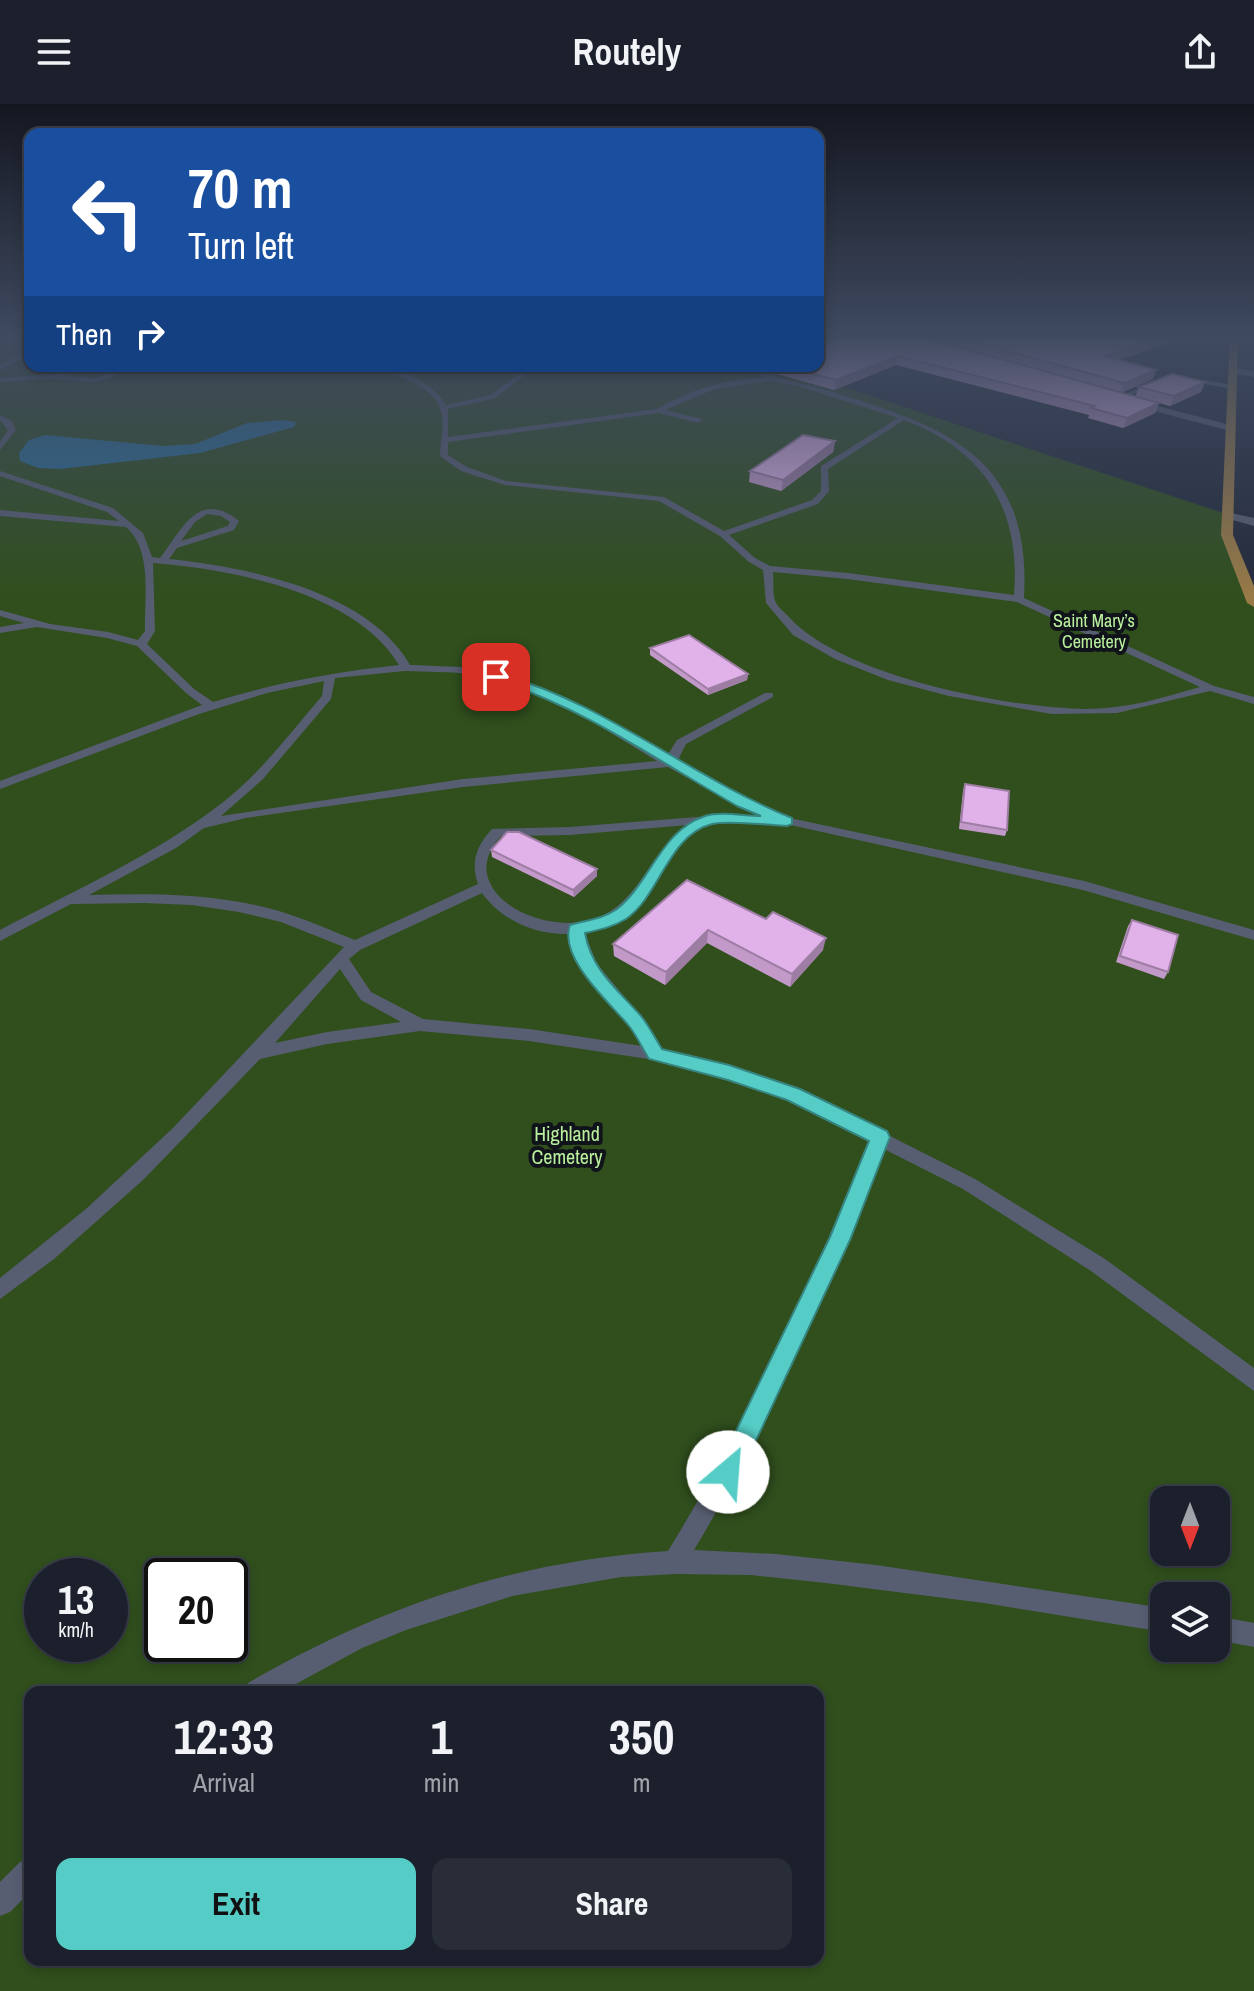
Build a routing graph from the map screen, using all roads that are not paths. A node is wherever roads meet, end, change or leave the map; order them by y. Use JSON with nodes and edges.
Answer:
{"nodes":[{"id":1,"x":9,"y":424,"type":"edge"},
{"id":2,"x":443,"y":424,"type":"edge"},
{"id":3,"x":562,"y":424,"type":"edge"},
{"id":4,"x":893,"y":424,"type":"edge"},
{"id":5,"x":915,"y":424,"type":"edge"},
{"id":6,"x":1215,"y":424,"type":"edge"},
{"id":7,"x":1230,"y":424,"type":"edge"},
{"id":8,"x":1230,"y":428,"type":"junction"},
{"id":9,"x":443,"y":440,"type":"junction"},
{"id":10,"x":0,"y":448,"type":"edge"},
{"id":11,"x":0,"y":473,"type":"edge"},
{"id":12,"x":0,"y":513,"type":"edge"},
{"id":13,"x":1226,"y":514,"type":"junction"},
{"id":14,"x":1254,"y":522,"type":"edge"},
{"id":15,"x":128,"y":525,"type":"junction"},
{"id":16,"x":723,"y":534,"type":"junction"},
{"id":17,"x":174,"y":546,"type":"junction"},
{"id":18,"x":148,"y":560,"type":"junction"},
{"id":19,"x":163,"y":560,"type":"junction"},
{"id":20,"x":768,"y":569,"type":"junction"},
{"id":21,"x":1019,"y":599,"type":"junction"},
{"id":22,"x":1254,"y":603,"type":"edge"},
{"id":23,"x":0,"y":613,"type":"edge"},
{"id":24,"x":36,"y":623,"type":"junction"},
{"id":25,"x":0,"y":630,"type":"edge"},
{"id":26,"x":141,"y":644,"type":"junction"},
{"id":27,"x":406,"y":668,"type":"junction"},
{"id":28,"x":330,"y":676,"type":"junction"},
{"id":29,"x":1210,"y":688,"type":"junction"},
{"id":30,"x":769,"y":695,"type":"dead end"},
{"id":31,"x":1254,"y":701,"type":"edge"},
{"id":32,"x":212,"y":707,"type":"junction"},
{"id":33,"x":670,"y":763,"type":"junction"},
{"id":34,"x":0,"y":785,"type":"edge"},
{"id":35,"x":710,"y":820,"type":"junction"},
{"id":36,"x":787,"y":821,"type":"junction"},
{"id":37,"x":199,"y":825,"type":"junction"},
{"id":38,"x":485,"y":886,"type":"junction"},
{"id":39,"x":68,"y":900,"type":"junction"},
{"id":40,"x":576,"y":929,"type":"junction"},
{"id":41,"x":1254,"y":935,"type":"edge"},
{"id":42,"x":0,"y":936,"type":"edge"},
{"id":43,"x":355,"y":946,"type":"junction"},
{"id":44,"x":341,"y":958,"type":"junction"},
{"id":45,"x":420,"y":1025,"type":"junction"},
{"id":46,"x":259,"y":1053,"type":"junction"},
{"id":47,"x":655,"y":1054,"type":"junction"},
{"id":48,"x":880,"y":1137,"type":"junction"},
{"id":49,"x":0,"y":1290,"type":"edge"},
{"id":50,"x":1254,"y":1381,"type":"edge"},
{"id":51,"x":674,"y":1562,"type":"junction"},
{"id":52,"x":1150,"y":1618,"type":"edge"},
{"id":53,"x":1230,"y":1631,"type":"edge"},
{"id":54,"x":1254,"y":1635,"type":"edge"},
{"id":55,"x":268,"y":1686,"type":"edge"},
{"id":56,"x":24,"y":1878,"type":"edge"},
{"id":57,"x":0,"y":1902,"type":"edge"}],
"edges":[{"from":1,"to":10,"type":"lane"},
{"from":2,"to":9,"type":"lane"},
{"from":3,"to":9,"type":"lane"},
{"from":4,"to":16,"type":"lane"},
{"from":5,"to":21,"type":"lane"},
{"from":6,"to":8,"type":"street"},
{"from":7,"to":8,"type":"main road"},
{"from":8,"to":13,"type":"main road"},
{"from":9,"to":16,"type":"lane"},
{"from":11,"to":15,"type":"lane"},
{"from":12,"to":15,"type":"lane"},
{"from":13,"to":14,"type":"street"},
{"from":13,"to":22,"type":"main road"},
{"from":15,"to":18,"type":"lane"},
{"from":16,"to":20,"type":"lane"},
{"from":17,"to":17,"type":"lane"},
{"from":17,"to":19,"type":"lane"},
{"from":18,"to":19,"type":"lane"},
{"from":18,"to":26,"type":"lane"},
{"from":19,"to":27,"type":"lane"},
{"from":20,"to":21,"type":"lane"},
{"from":20,"to":29,"type":"lane"},
{"from":21,"to":29,"type":"lane"},
{"from":23,"to":24,"type":"lane"},
{"from":24,"to":25,"type":"lane"},
{"from":24,"to":26,"type":"lane"},
{"from":26,"to":32,"type":"lane"},
{"from":27,"to":28,"type":"lane"},
{"from":27,"to":33,"type":"lane"},
{"from":28,"to":32,"type":"lane"},
{"from":28,"to":37,"type":"lane"},
{"from":29,"to":31,"type":"lane"},
{"from":30,"to":33,"type":"lane"},
{"from":32,"to":34,"type":"lane"},
{"from":33,"to":36,"type":"lane"},
{"from":33,"to":37,"type":"lane"},
{"from":35,"to":36,"type":"lane"},
{"from":35,"to":38,"type":"lane"},
{"from":35,"to":40,"type":"lane"},
{"from":36,"to":41,"type":"lane"},
{"from":37,"to":39,"type":"lane"},
{"from":38,"to":40,"type":"lane"},
{"from":38,"to":43,"type":"lane"},
{"from":39,"to":42,"type":"lane"},
{"from":39,"to":43,"type":"lane"},
{"from":40,"to":47,"type":"lane"},
{"from":43,"to":44,"type":"lane"},
{"from":44,"to":45,"type":"lane"},
{"from":44,"to":46,"type":"lane"},
{"from":45,"to":46,"type":"lane"},
{"from":45,"to":47,"type":"lane"},
{"from":46,"to":49,"type":"lane"},
{"from":47,"to":48,"type":"lane"},
{"from":48,"to":50,"type":"lane"},
{"from":48,"to":51,"type":"lane"},
{"from":51,"to":52,"type":"lane"},
{"from":51,"to":55,"type":"lane"},
{"from":53,"to":54,"type":"lane"},
{"from":56,"to":57,"type":"lane"}]}
